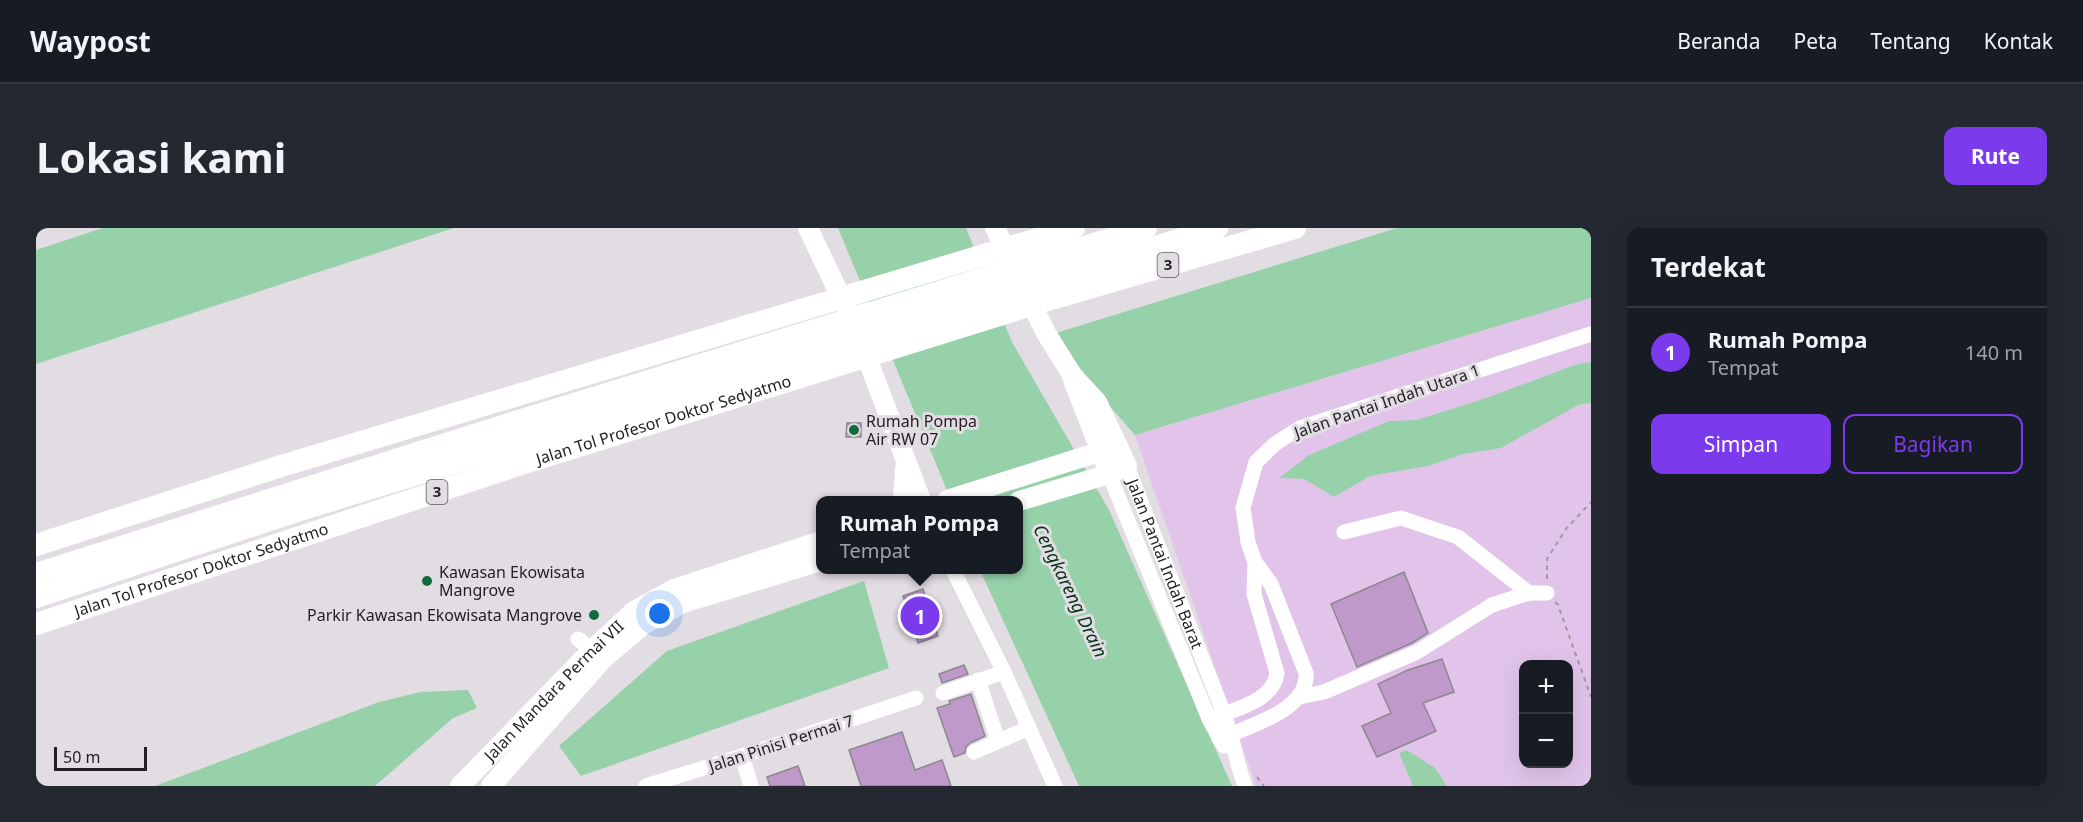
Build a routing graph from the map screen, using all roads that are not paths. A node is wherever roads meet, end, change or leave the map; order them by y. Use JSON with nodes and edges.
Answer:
{"nodes":[{"id":1,"x":808,"y":228,"type":"edge"},
{"id":2,"x":995,"y":228,"type":"edge"},
{"id":3,"x":1074,"y":228,"type":"edge"},
{"id":4,"x":1146,"y":228,"type":"edge"},
{"id":5,"x":1217,"y":228,"type":"edge"},
{"id":6,"x":1295,"y":228,"type":"edge"},
{"id":7,"x":1032,"y":274,"type":"junction"},
{"id":8,"x":1591,"y":334,"type":"edge"},
{"id":9,"x":826,"y":336,"type":"junction"},
{"id":10,"x":903,"y":451,"type":"junction"},
{"id":11,"x":1101,"y":452,"type":"junction"},
{"id":12,"x":1110,"y":473,"type":"junction"},
{"id":13,"x":904,"y":496,"type":"edge"},
{"id":14,"x":919,"y":496,"type":"edge"},
{"id":15,"x":964,"y":496,"type":"edge"},
{"id":16,"x":1023,"y":500,"type":"edge"},
{"id":17,"x":1344,"y":532,"type":"dead end"},
{"id":18,"x":816,"y":543,"type":"edge"},
{"id":19,"x":36,"y":545,"type":"edge"},
{"id":20,"x":1256,"y":562,"type":"junction"},
{"id":21,"x":816,"y":563,"type":"edge"},
{"id":22,"x":36,"y":574,"type":"edge"},
{"id":23,"x":955,"y":574,"type":"edge"},
{"id":24,"x":1529,"y":593,"type":"junction"},
{"id":25,"x":1547,"y":593,"type":"road end"},
{"id":26,"x":36,"y":597,"type":"edge"},
{"id":27,"x":36,"y":624,"type":"edge"},
{"id":28,"x":1004,"y":672,"type":"junction"},
{"id":29,"x":978,"y":680,"type":"junction"},
{"id":30,"x":944,"y":693,"type":"dead end"},
{"id":31,"x":1299,"y":697,"type":"junction"},
{"id":32,"x":916,"y":698,"type":"dead end"},
{"id":33,"x":1224,"y":714,"type":"junction"},
{"id":34,"x":1209,"y":719,"type":"junction"},
{"id":35,"x":1029,"y":728,"type":"junction"},
{"id":36,"x":1225,"y":736,"type":"junction"},
{"id":37,"x":998,"y":741,"type":"junction"},
{"id":38,"x":974,"y":752,"type":"dead end"},
{"id":39,"x":742,"y":756,"type":"junction"},
{"id":40,"x":460,"y":786,"type":"edge"},
{"id":41,"x":491,"y":786,"type":"edge"},
{"id":42,"x":646,"y":786,"type":"edge"},
{"id":43,"x":751,"y":786,"type":"edge"},
{"id":44,"x":1055,"y":786,"type":"edge"},
{"id":45,"x":1245,"y":786,"type":"edge"}],
"edges":[{"from":1,"to":10,"type":"main road"},
{"from":2,"to":11,"type":"main road","name":"Jalan Pantai Indah Barat"},
{"from":3,"to":7,"type":"highway","name":"Jalan Tol Profesor Doktor Sedyatmo","number":"3"},
{"from":4,"to":7,"type":"highway","name":"Jalan Tol Profesor Doktor Sedyatmo","number":"3"},
{"from":5,"to":7,"type":"highway","name":"Jalan Tol Profesor Doktor Sedyatmo","number":"3"},
{"from":6,"to":7,"type":"highway","name":"Jalan Tol Profesor Doktor Sedyatmo","number":"3"},
{"from":7,"to":9,"type":"highway","name":"Jalan Tol Profesor Doktor Sedyatmo","number":"3"},
{"from":7,"to":9,"type":"highway","name":"Jalan Tol Profesor Doktor Sedyatmo","number":"3"},
{"from":8,"to":20,"type":"street","name":"Jalan Pantai Indah Utara 1"},
{"from":9,"to":19,"type":"highway","name":"Jalan Tol Profesor Doktor Sedyatmo","number":"3"},
{"from":9,"to":22,"type":"highway","name":"Jalan Tol Profesor Doktor Sedyatmo","number":"3"},
{"from":9,"to":26,"type":"highway","name":"Jalan Tol Profesor Doktor Sedyatmo","number":"3"},
{"from":9,"to":27,"type":"highway","name":"Jalan Tol Profesor Doktor Sedyatmo","number":"3"},
{"from":10,"to":13,"type":"main road"},
{"from":10,"to":14,"type":"main road"},
{"from":11,"to":12,"type":"main road","name":"Jalan Pantai Indah Barat"},
{"from":11,"to":15,"type":"main road"},
{"from":12,"to":16,"type":"main road"},
{"from":12,"to":33,"type":"street","name":"Jalan Pantai Indah Barat"},
{"from":12,"to":34,"type":"street","name":"Jalan Pantai Indah Barat"},
{"from":17,"to":24,"type":"street"},
{"from":18,"to":40,"type":"main road","name":"Jalan Mandara Permai VII"},
{"from":20,"to":31,"type":"street","name":"Jalan Pantai Indah Utara 1"},
{"from":20,"to":33,"type":"street","name":"Jalan Pantai Indah Utara 1"},
{"from":21,"to":41,"type":"main road","name":"Jalan Mandara Permai VII"},
{"from":23,"to":28,"type":"street"},
{"from":24,"to":25,"type":"street"},
{"from":24,"to":31,"type":"street"},
{"from":28,"to":29,"type":"street"},
{"from":28,"to":35,"type":"street"},
{"from":29,"to":30,"type":"street"},
{"from":29,"to":37,"type":"street"},
{"from":31,"to":36,"type":"street"},
{"from":32,"to":39,"type":"street","name":"Jalan Pinisi Permai 7"},
{"from":33,"to":34,"type":"street","name":"Jalan Pantai Indah Utara 1"},
{"from":33,"to":36,"type":"street","name":"Jalan Pantai Indah Barat"},
{"from":34,"to":36,"type":"street","name":"Jalan Pantai Indah Barat"},
{"from":35,"to":37,"type":"street"},
{"from":35,"to":44,"type":"street"},
{"from":36,"to":45,"type":"street","name":"Jalan Pantai Indah Barat"},
{"from":37,"to":38,"type":"street"},
{"from":39,"to":42,"type":"street","name":"Jalan Pinisi Permai 7"},
{"from":39,"to":43,"type":"street"}]}
